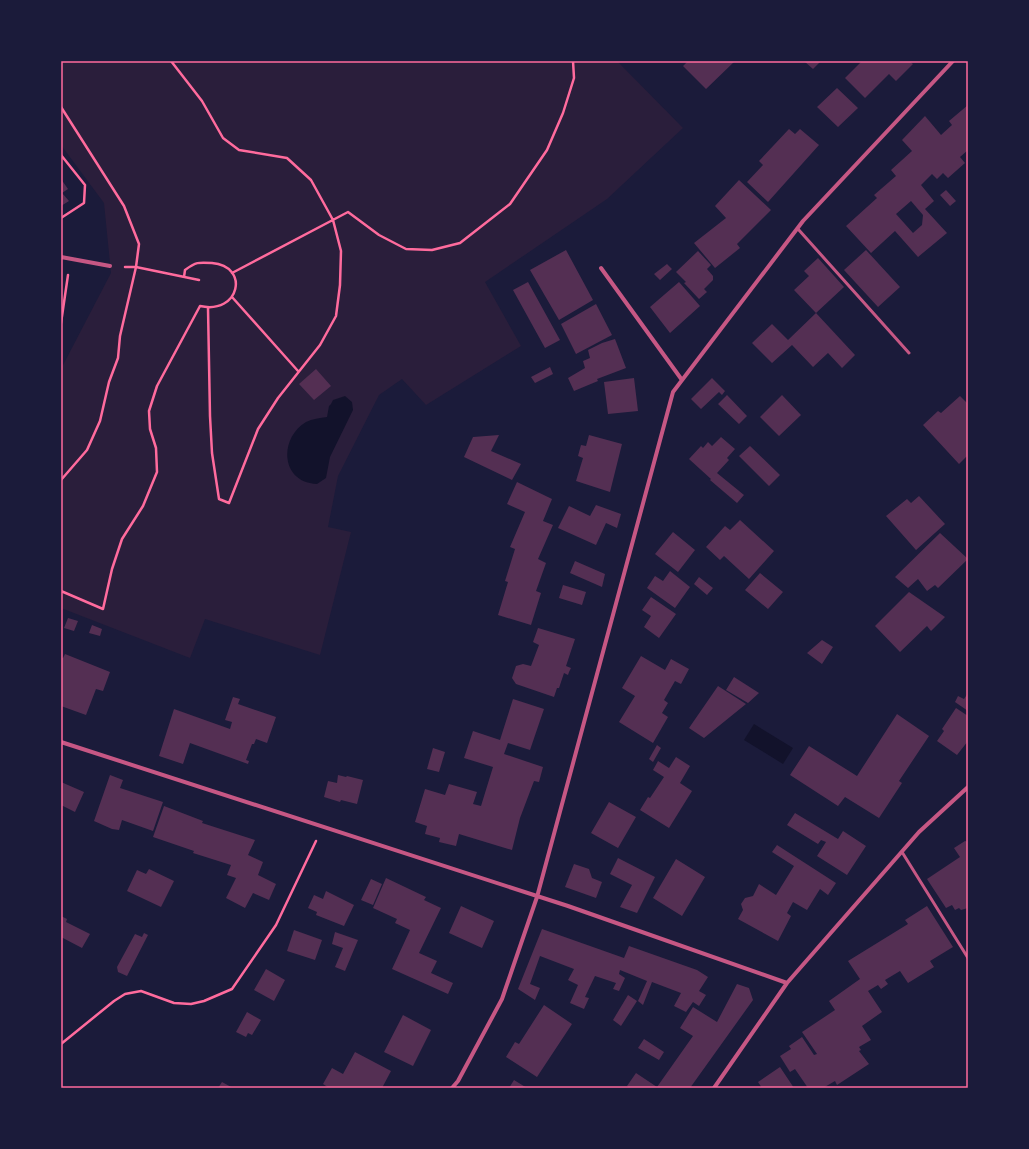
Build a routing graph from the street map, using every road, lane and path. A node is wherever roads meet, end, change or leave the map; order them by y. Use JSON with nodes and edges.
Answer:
{"nodes":[{"id":1,"x":171,"y":61,"type":"edge"},
{"id":2,"x":573,"y":61,"type":"edge"},
{"id":3,"x":953,"y":61,"type":"edge"},
{"id":4,"x":61,"y":107,"type":"edge"},
{"id":5,"x":61,"y":156,"type":"edge"},
{"id":6,"x":61,"y":218,"type":"edge"},
{"id":7,"x":333,"y":220,"type":"junction"},
{"id":8,"x":798,"y":229,"type":"junction"},
{"id":9,"x":61,"y":257,"type":"edge"},
{"id":10,"x":72,"y":259,"type":"junction"},
{"id":11,"x":110,"y":266,"type":"dead end"},
{"id":12,"x":136,"y":267,"type":"junction"},
{"id":13,"x":601,"y":268,"type":"dead end"},
{"id":14,"x":232,"y":273,"type":"junction"},
{"id":15,"x":184,"y":277,"type":"junction"},
{"id":16,"x":199,"y":280,"type":"dead end"},
{"id":17,"x":232,"y":297,"type":"junction"},
{"id":18,"x":208,"y":308,"type":"junction"},
{"id":19,"x":61,"y":323,"type":"edge"},
{"id":20,"x":909,"y":353,"type":"dead end"},
{"id":21,"x":298,"y":371,"type":"junction"},
{"id":22,"x":682,"y":380,"type":"junction"},
{"id":23,"x":61,"y":480,"type":"edge"},
{"id":24,"x":61,"y":590,"type":"edge"},
{"id":25,"x":61,"y":742,"type":"edge"},
{"id":26,"x":968,"y":787,"type":"edge"},
{"id":27,"x":323,"y":827,"type":"junction"},
{"id":28,"x":902,"y":852,"type":"junction"},
{"id":29,"x":537,"y":897,"type":"junction"},
{"id":30,"x":968,"y":958,"type":"edge"},
{"id":31,"x":787,"y":983,"type":"junction"},
{"id":32,"x":61,"y":1044,"type":"edge"},
{"id":33,"x":452,"y":1088,"type":"edge"},
{"id":34,"x":714,"y":1088,"type":"edge"}],
"edges":[{"from":1,"to":7,"type":"path"},
{"from":2,"to":7,"type":"path"},
{"from":3,"to":8,"type":"street"},
{"from":4,"to":12,"type":"path"},
{"from":5,"to":6,"type":"path"},
{"from":7,"to":14,"type":"path"},
{"from":7,"to":21,"type":"path"},
{"from":8,"to":20,"type":"lane"},
{"from":8,"to":22,"type":"street"},
{"from":9,"to":10,"type":"street"},
{"from":10,"to":11,"type":"street"},
{"from":10,"to":19,"type":"path"},
{"from":12,"to":15,"type":"path"},
{"from":12,"to":23,"type":"path"},
{"from":13,"to":22,"type":"street"},
{"from":14,"to":15,"type":"path"},
{"from":14,"to":17,"type":"path"},
{"from":15,"to":16,"type":"path"},
{"from":17,"to":18,"type":"path"},
{"from":17,"to":21,"type":"path"},
{"from":18,"to":21,"type":"path"},
{"from":18,"to":24,"type":"path"},
{"from":22,"to":29,"type":"street"},
{"from":25,"to":27,"type":"street"},
{"from":26,"to":28,"type":"street"},
{"from":27,"to":29,"type":"street"},
{"from":27,"to":32,"type":"path"},
{"from":28,"to":30,"type":"lane"},
{"from":28,"to":31,"type":"street"},
{"from":29,"to":31,"type":"street"},
{"from":29,"to":33,"type":"street"},
{"from":31,"to":34,"type":"street"}]}
